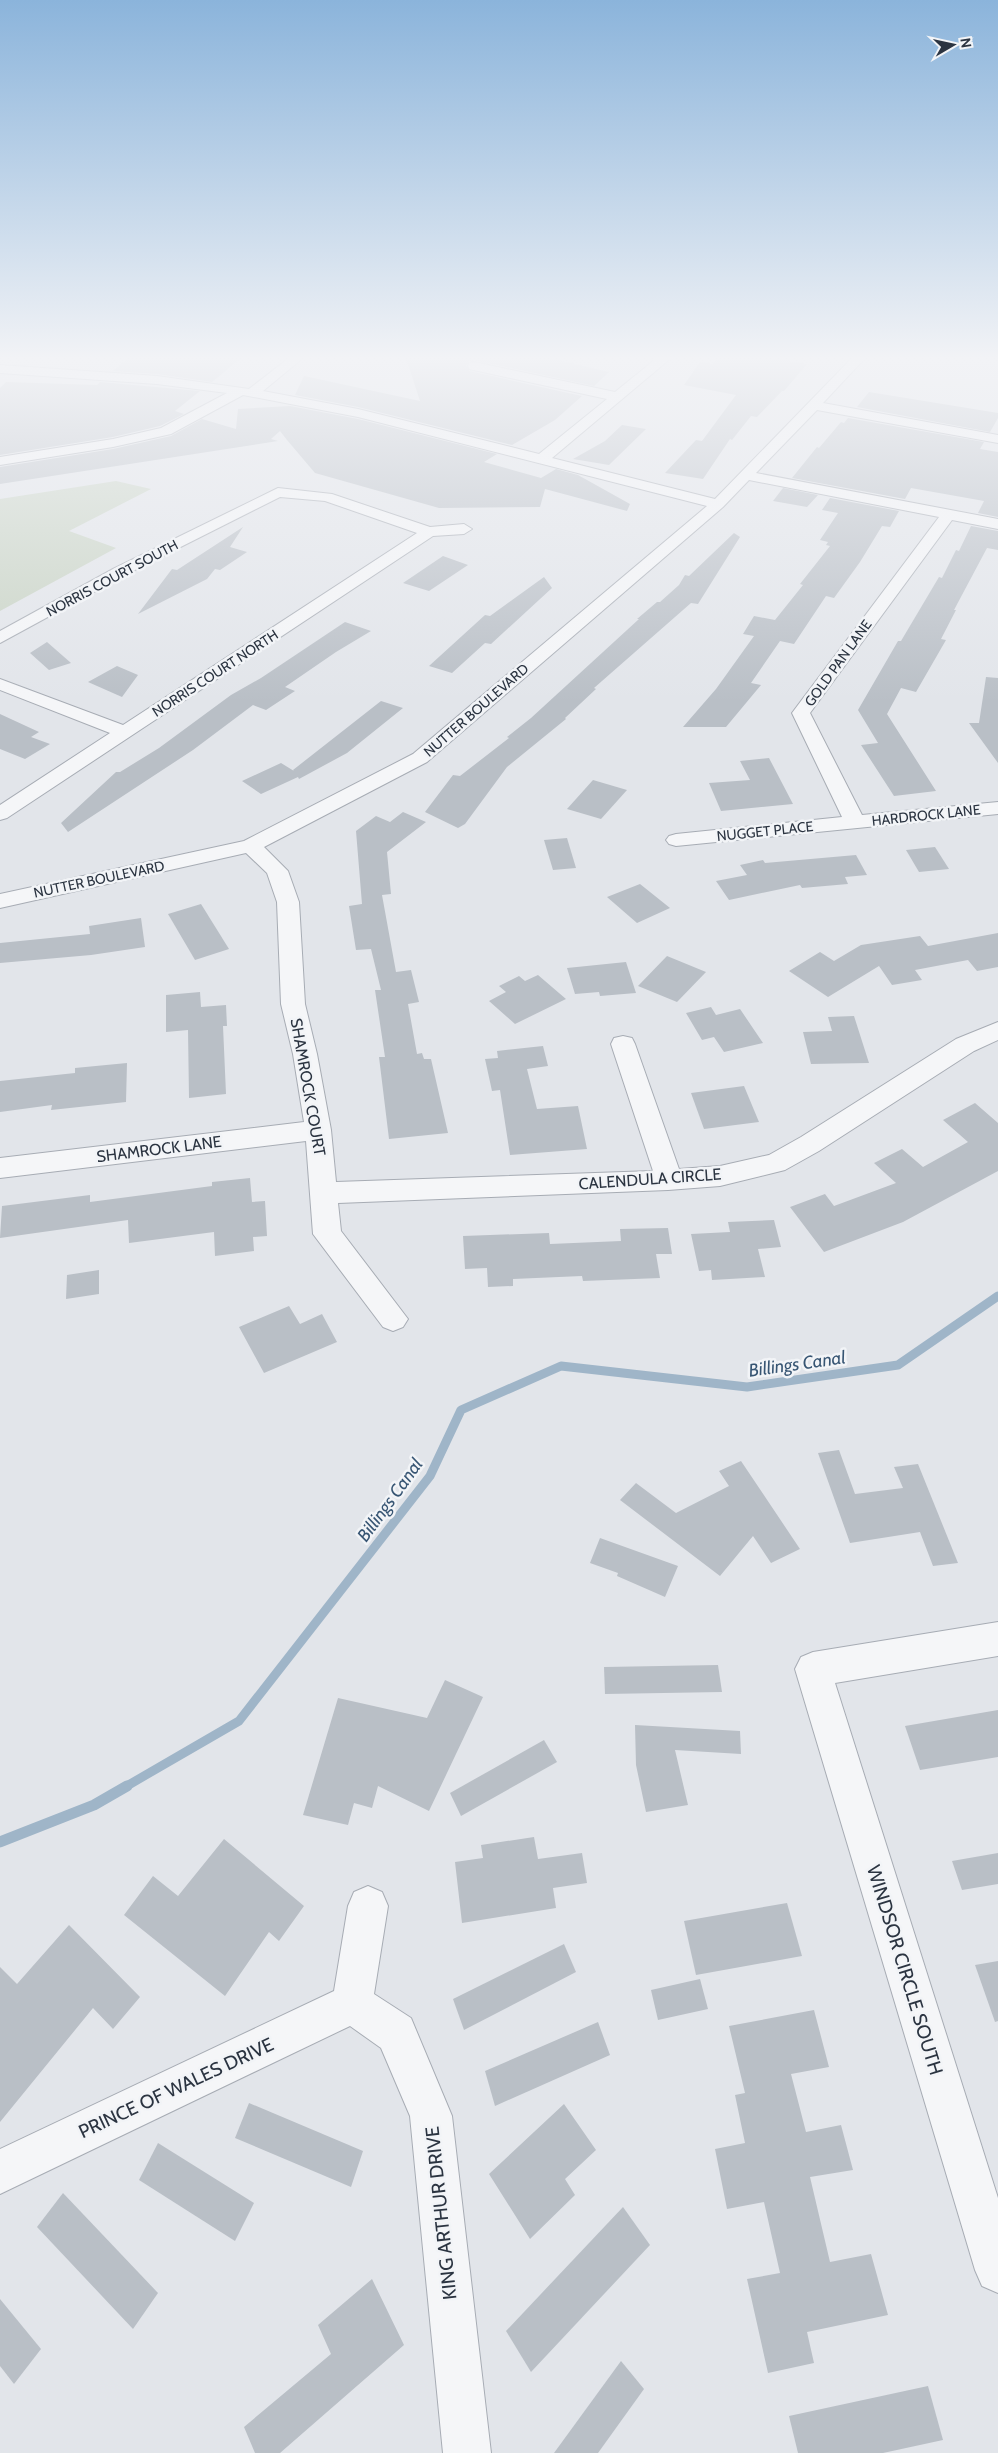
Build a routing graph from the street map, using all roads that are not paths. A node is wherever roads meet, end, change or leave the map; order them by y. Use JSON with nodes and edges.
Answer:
{"nodes":[{"id":1,"x":591,"y":472,"type":"edge"},
{"id":2,"x":748,"y":472,"type":"edge"},
{"id":3,"x":277,"y":474,"type":"dead end"},
{"id":4,"x":746,"y":475,"type":"junction"},
{"id":5,"x":278,"y":492,"type":"junction"},
{"id":6,"x":718,"y":504,"type":"junction"},
{"id":7,"x":948,"y":514,"type":"junction"},
{"id":8,"x":998,"y":524,"type":"edge"},
{"id":9,"x":464,"y":529,"type":"dead end"},
{"id":10,"x":429,"y":532,"type":"junction"},
{"id":11,"x":0,"y":638,"type":"edge"},
{"id":12,"x":0,"y":684,"type":"edge"},
{"id":13,"x":124,"y":732,"type":"junction"},
{"id":14,"x":998,"y":808,"type":"edge"},
{"id":15,"x":0,"y":814,"type":"edge"},
{"id":16,"x":855,"y":822,"type":"junction"},
{"id":17,"x":676,"y":840,"type":"dead end"},
{"id":18,"x":251,"y":846,"type":"junction"},
{"id":19,"x":0,"y":901,"type":"edge"},
{"id":20,"x":998,"y":1030,"type":"edge"},
{"id":21,"x":624,"y":1044,"type":"dead end"},
{"id":22,"x":318,"y":1130,"type":"junction"},
{"id":23,"x":0,"y":1168,"type":"edge"},
{"id":24,"x":668,"y":1180,"type":"junction"},
{"id":25,"x":323,"y":1193,"type":"junction"},
{"id":26,"x":393,"y":1319,"type":"dead end"},
{"id":27,"x":998,"y":1639,"type":"edge"},
{"id":28,"x":368,"y":1906,"type":"dead end"},
{"id":29,"x":352,"y":2004,"type":"junction"},
{"id":30,"x":0,"y":2172,"type":"edge"},
{"id":31,"x":998,"y":2270,"type":"edge"},
{"id":32,"x":468,"y":2453,"type":"edge"}],
"edges":[{"from":1,"to":6,"type":"street"},
{"from":2,"to":4,"type":"street","name":"NUTTER BOULEVARD"},
{"from":3,"to":5,"type":"street"},
{"from":4,"to":6,"type":"street","name":"NUTTER BOULEVARD"},
{"from":4,"to":7,"type":"street"},
{"from":5,"to":10,"type":"street"},
{"from":5,"to":11,"type":"street","name":"NORRIS COURT SOUTH"},
{"from":6,"to":18,"type":"street","name":"NUTTER BOULEVARD"},
{"from":7,"to":8,"type":"street"},
{"from":7,"to":16,"type":"street","name":"GOLD PAN LANE"},
{"from":9,"to":10,"type":"street"},
{"from":10,"to":13,"type":"street","name":"NORRIS COURT NORTH"},
{"from":12,"to":13,"type":"street"},
{"from":13,"to":15,"type":"street","name":"NORRIS COURT NORTH"},
{"from":14,"to":16,"type":"street","name":"HARDROCK LANE"},
{"from":16,"to":17,"type":"street","name":"NUGGET PLACE"},
{"from":18,"to":19,"type":"street","name":"NUTTER BOULEVARD"},
{"from":18,"to":22,"type":"street","name":"SHAMROCK COURT"},
{"from":20,"to":24,"type":"street","name":"CALENDULA CIRCLE"},
{"from":21,"to":24,"type":"street"},
{"from":22,"to":23,"type":"street","name":"SHAMROCK LANE"},
{"from":22,"to":25,"type":"street","name":"SHAMROCK COURT"},
{"from":24,"to":25,"type":"street","name":"CALENDULA CIRCLE"},
{"from":25,"to":26,"type":"street","name":"SHAMROCK COURT"},
{"from":27,"to":31,"type":"street","name":"WINDSOR CIRCLE SOUTH"},
{"from":28,"to":29,"type":"street"},
{"from":29,"to":30,"type":"street","name":"PRINCE OF WALES DRIVE"},
{"from":29,"to":32,"type":"street","name":"KING ARTHUR DRIVE"}]}
